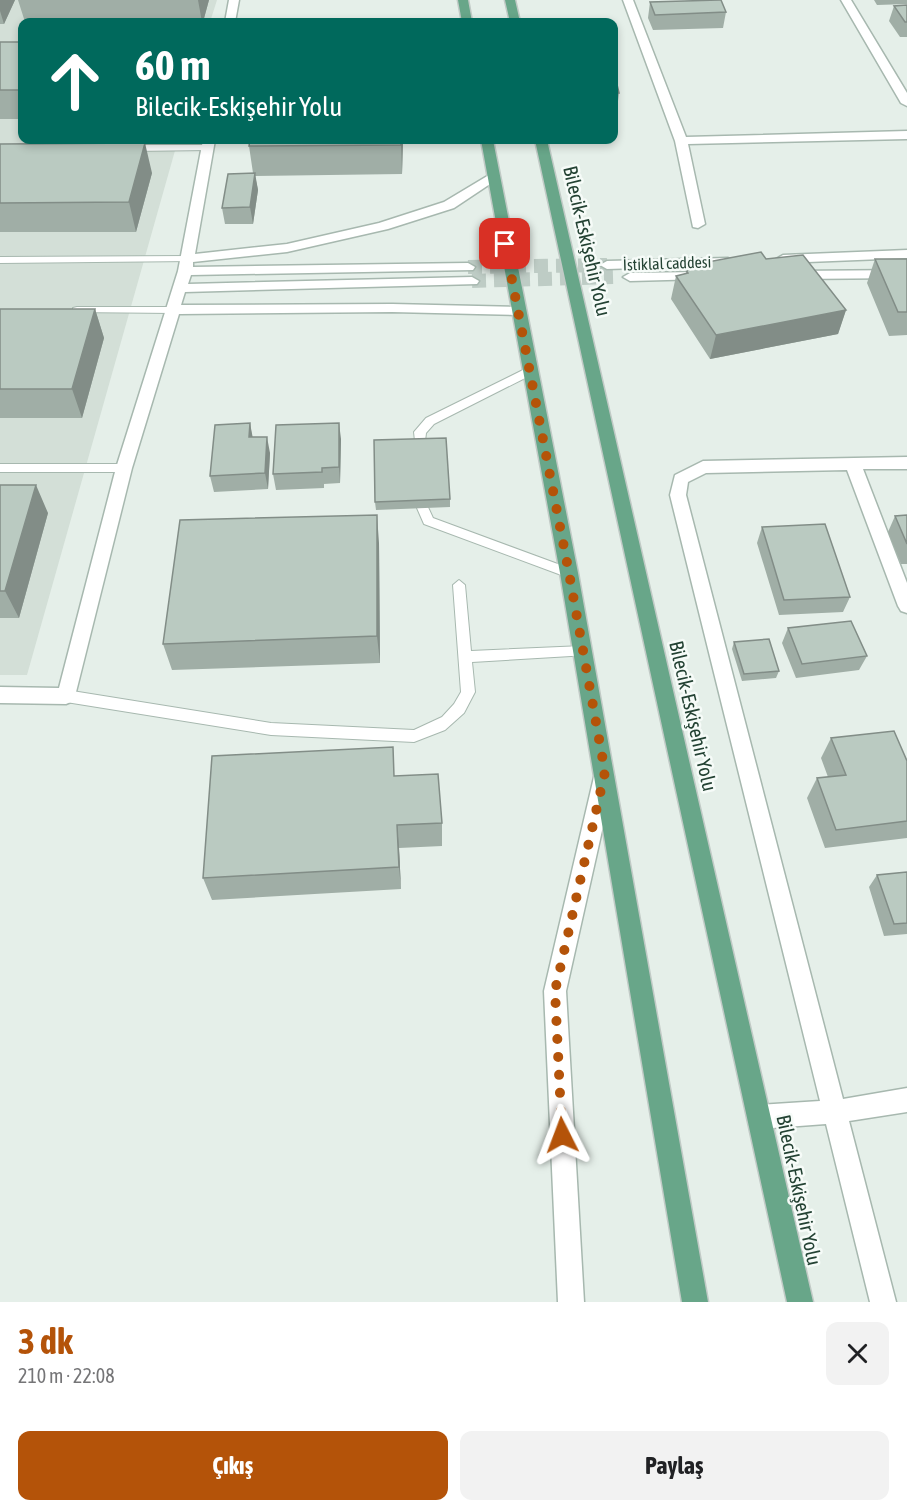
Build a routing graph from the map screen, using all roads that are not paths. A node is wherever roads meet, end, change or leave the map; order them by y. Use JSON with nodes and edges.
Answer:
{"nodes":[{"id":1,"x":234,"y":0,"type":"edge"},
{"id":2,"x":463,"y":0,"type":"edge"},
{"id":3,"x":510,"y":0,"type":"edge"},
{"id":4,"x":628,"y":0,"type":"edge"},
{"id":5,"x":846,"y":0,"type":"edge"},
{"id":6,"x":231,"y":18,"type":"edge"},
{"id":7,"x":466,"y":18,"type":"edge"},
{"id":8,"x":514,"y":18,"type":"edge"},
{"id":9,"x":907,"y":103,"type":"edge"},
{"id":10,"x":907,"y":135,"type":"edge"},
{"id":11,"x":681,"y":141,"type":"junction"},
{"id":12,"x":208,"y":144,"type":"edge"},
{"id":13,"x":488,"y":144,"type":"edge"},
{"id":14,"x":542,"y":144,"type":"edge"},
{"id":15,"x":115,"y":148,"type":"edge"},
{"id":16,"x":493,"y":178,"type":"junction"},
{"id":17,"x":698,"y":224,"type":"dead end"},
{"id":18,"x":907,"y":254,"type":"edge"},
{"id":19,"x":0,"y":260,"type":"edge"},
{"id":20,"x":763,"y":260,"type":"edge"},
{"id":21,"x":739,"y":261,"type":"edge"},
{"id":22,"x":187,"y":265,"type":"junction"},
{"id":23,"x":907,"y":274,"type":"edge"},
{"id":24,"x":733,"y":275,"type":"edge"},
{"id":25,"x":779,"y":275,"type":"edge"},
{"id":26,"x":180,"y":288,"type":"junction"},
{"id":27,"x":69,"y":310,"type":"edge"},
{"id":28,"x":173,"y":310,"type":"junction"},
{"id":29,"x":518,"y":311,"type":"junction"},
{"id":30,"x":530,"y":370,"type":"junction"},
{"id":31,"x":420,"y":447,"type":"edge"},
{"id":32,"x":907,"y":463,"type":"edge"},
{"id":33,"x":854,"y":466,"type":"junction"},
{"id":34,"x":0,"y":468,"type":"edge"},
{"id":35,"x":124,"y":468,"type":"junction"},
{"id":36,"x":423,"y":508,"type":"edge"},
{"id":37,"x":569,"y":573,"type":"junction"},
{"id":38,"x":459,"y":585,"type":"dead end"},
{"id":39,"x":907,"y":606,"type":"edge"},
{"id":40,"x":583,"y":651,"type":"junction"},
{"id":41,"x":465,"y":657,"type":"junction"},
{"id":42,"x":0,"y":695,"type":"edge"},
{"id":43,"x":66,"y":696,"type":"junction"},
{"id":44,"x":605,"y":772,"type":"junction"},
{"id":45,"x":907,"y":1100,"type":"edge"},
{"id":46,"x":833,"y":1112,"type":"junction"},
{"id":47,"x":760,"y":1117,"type":"junction"},
{"id":48,"x":571,"y":1302,"type":"edge"},
{"id":49,"x":695,"y":1302,"type":"edge"},
{"id":50,"x":800,"y":1302,"type":"edge"},
{"id":51,"x":883,"y":1302,"type":"edge"}],
"edges":[{"from":1,"to":6,"type":"street"},
{"from":2,"to":7,"type":"main road"},
{"from":3,"to":8,"type":"main road"},
{"from":4,"to":11,"type":"street"},
{"from":5,"to":9,"type":"street"},
{"from":10,"to":11,"type":"street"},
{"from":11,"to":17,"type":"street"},
{"from":12,"to":15,"type":"lane"},
{"from":12,"to":22,"type":"street"},
{"from":13,"to":16,"type":"main road"},
{"from":14,"to":47,"type":"main road","name":"Bilecik-Eskişehir Yolu"},
{"from":16,"to":22,"type":"street"},
{"from":16,"to":29,"type":"main road"},
{"from":18,"to":20,"type":"street"},
{"from":19,"to":22,"type":"lane"},
{"from":21,"to":24,"type":"street","name":"İstiklal caddesi"},
{"from":22,"to":26,"type":"street"},
{"from":22,"to":26,"type":"street"},
{"from":23,"to":25,"type":"street"},
{"from":26,"to":28,"type":"street"},
{"from":27,"to":28,"type":"lane"},
{"from":28,"to":29,"type":"street"},
{"from":28,"to":35,"type":"street"},
{"from":29,"to":30,"type":"main road"},
{"from":30,"to":31,"type":"lane"},
{"from":30,"to":37,"type":"main road"},
{"from":32,"to":33,"type":"street"},
{"from":33,"to":39,"type":"street"},
{"from":33,"to":46,"type":"street"},
{"from":34,"to":35,"type":"lane"},
{"from":35,"to":43,"type":"street"},
{"from":36,"to":37,"type":"lane"},
{"from":37,"to":40,"type":"main road"},
{"from":38,"to":41,"type":"lane"},
{"from":40,"to":41,"type":"lane"},
{"from":40,"to":44,"type":"main road"},
{"from":41,"to":43,"type":"lane"},
{"from":42,"to":43,"type":"street"},
{"from":44,"to":48,"type":"street"},
{"from":44,"to":49,"type":"main road"},
{"from":45,"to":46,"type":"street"},
{"from":46,"to":47,"type":"street"},
{"from":46,"to":51,"type":"street"},
{"from":47,"to":50,"type":"main road","name":"Bilecik-Eskişehir Yolu"}]}
